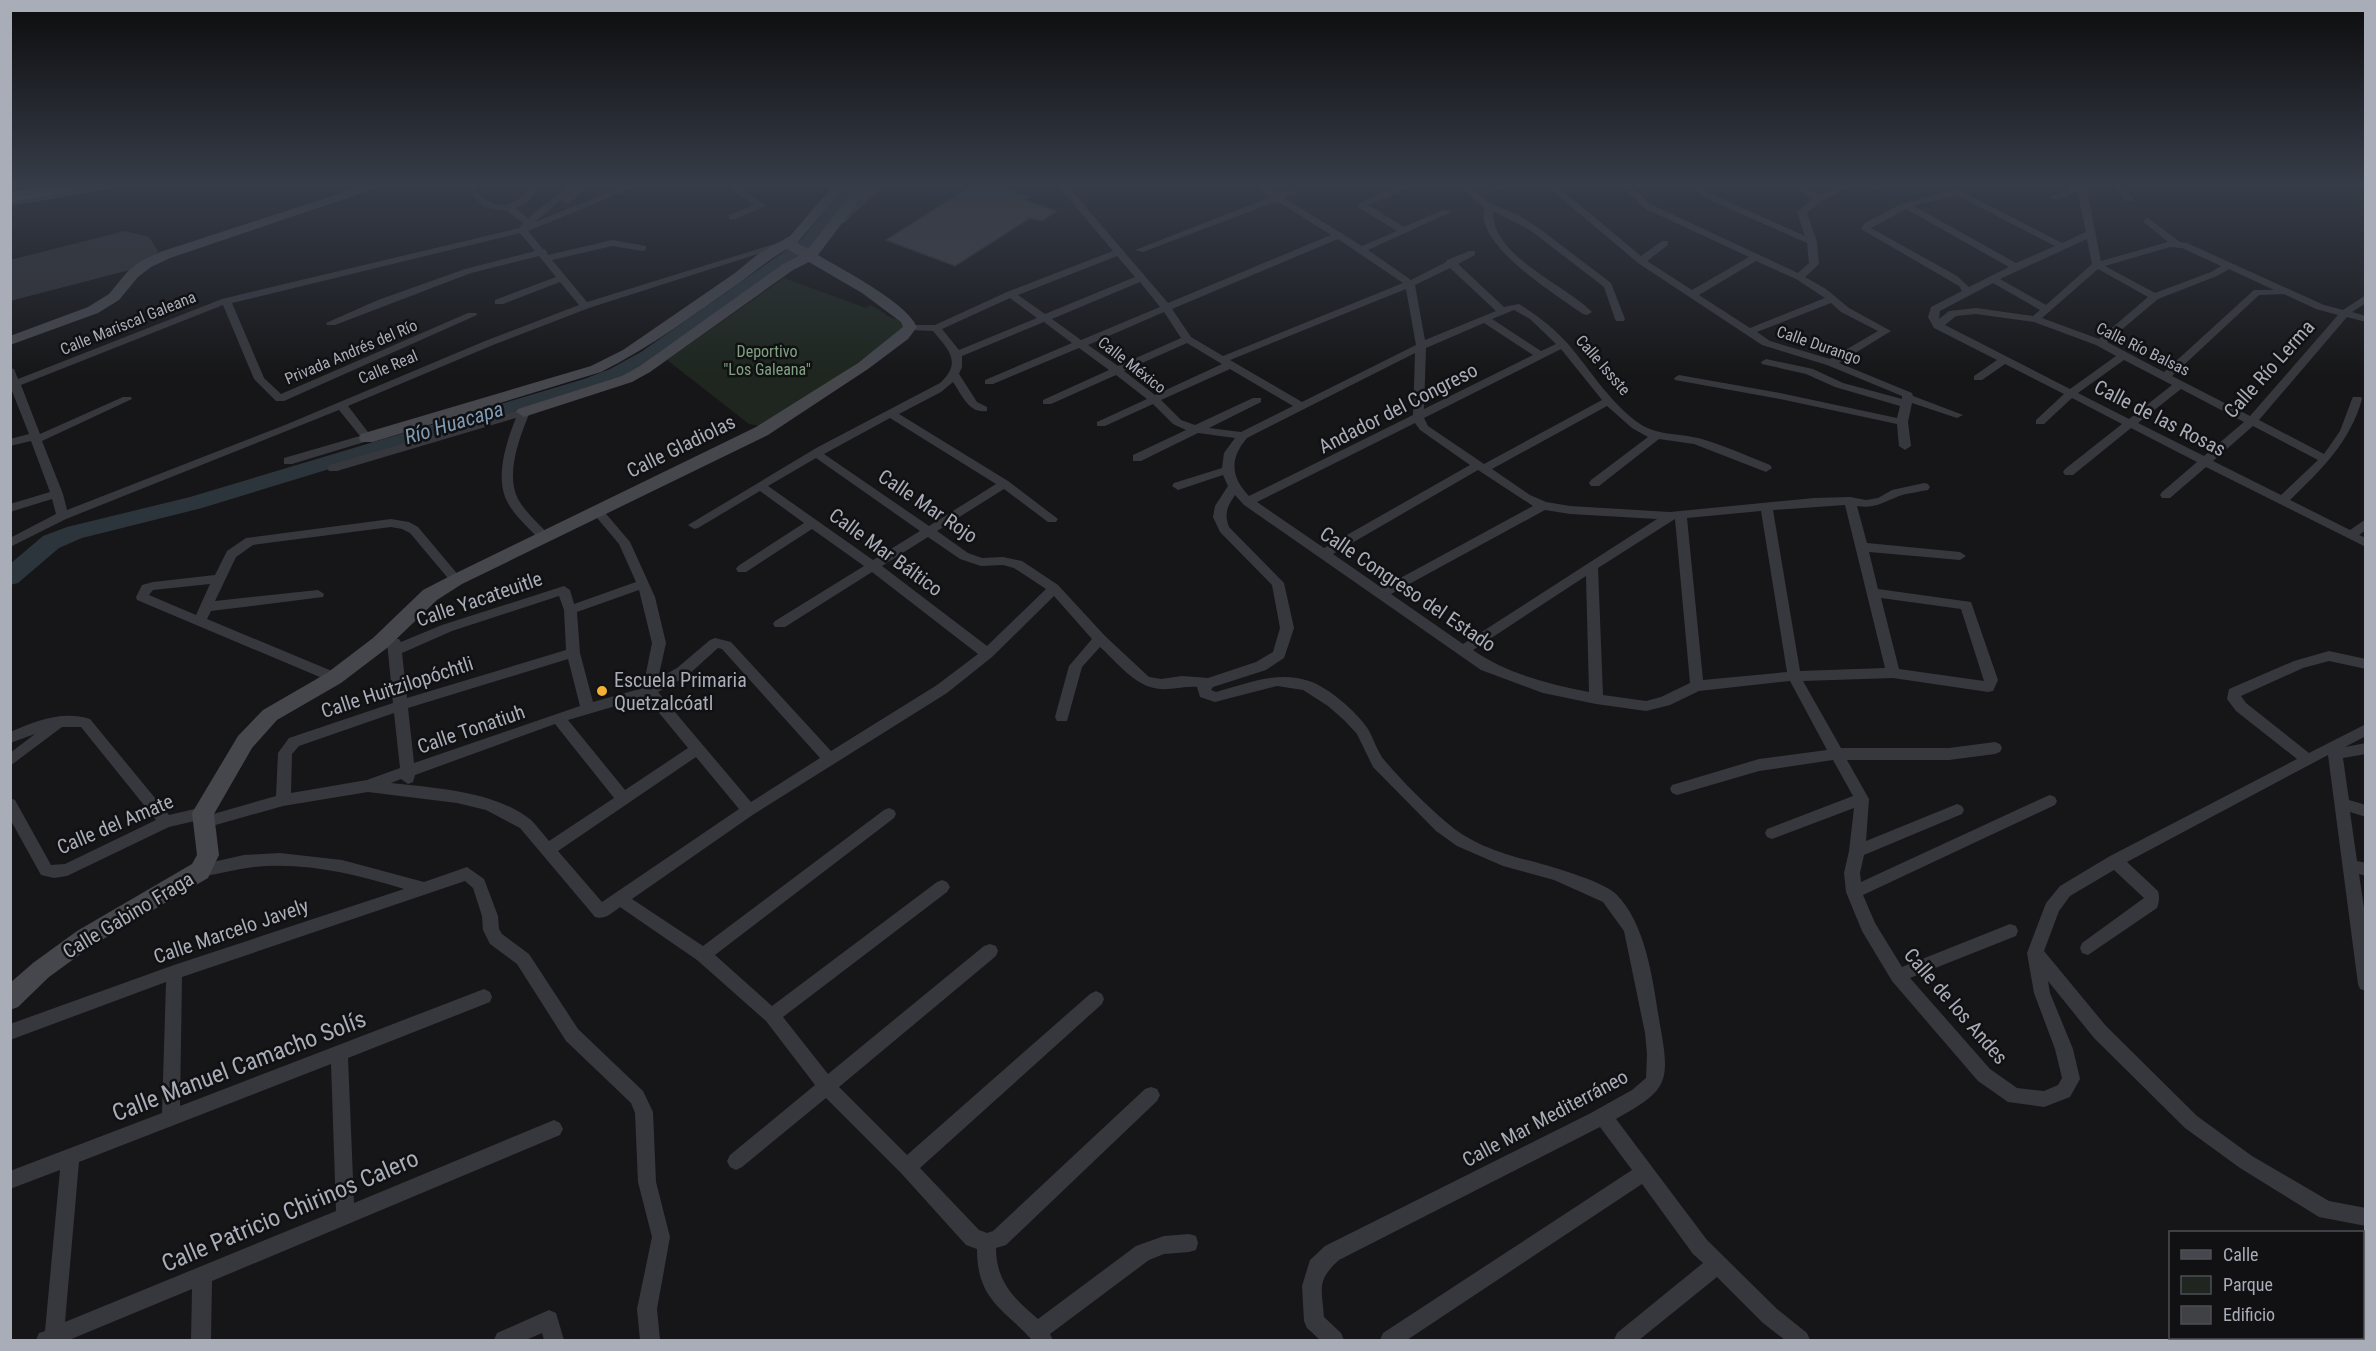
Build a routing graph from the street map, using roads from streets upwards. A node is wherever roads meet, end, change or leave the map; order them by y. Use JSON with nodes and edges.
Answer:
{"nodes":[{"id":1,"x":183,"y":249,"type":"edge"},
{"id":2,"x":434,"y":249,"type":"edge"},
{"id":3,"x":541,"y":249,"type":"edge"},
{"id":4,"x":578,"y":249,"type":"edge"},
{"id":5,"x":775,"y":249,"type":"edge"},
{"id":6,"x":780,"y":249,"type":"edge"},
{"id":7,"x":796,"y":249,"type":"edge"},
{"id":8,"x":813,"y":249,"type":"edge"},
{"id":9,"x":1115,"y":249,"type":"edge"},
{"id":10,"x":1306,"y":249,"type":"edge"},
{"id":11,"x":1508,"y":249,"type":"edge"},
{"id":12,"x":1561,"y":249,"type":"edge"},
{"id":13,"x":1627,"y":249,"type":"edge"},
{"id":14,"x":1657,"y":249,"type":"edge"},
{"id":15,"x":1739,"y":249,"type":"edge"},
{"id":16,"x":1813,"y":249,"type":"edge"},
{"id":17,"x":1902,"y":249,"type":"edge"},
{"id":18,"x":1984,"y":249,"type":"edge"},
{"id":19,"x":2058,"y":249,"type":"edge"},
{"id":20,"x":2093,"y":249,"type":"edge"},
{"id":21,"x":2152,"y":249,"type":"edge"},
{"id":22,"x":2189,"y":249,"type":"edge"},
{"id":23,"x":1361,"y":250,"type":"edge"},
{"id":24,"x":1118,"y":252,"type":"junction"},
{"id":25,"x":1472,"y":253,"type":"dead end"},
{"id":26,"x":545,"y":255,"type":"junction"},
{"id":27,"x":807,"y":255,"type":"junction"},
{"id":28,"x":1756,"y":257,"type":"junction"},
{"id":29,"x":1641,"y":261,"type":"junction"},
{"id":30,"x":1450,"y":262,"type":"junction"},
{"id":31,"x":2097,"y":265,"type":"junction"},
{"id":32,"x":2229,"y":265,"type":"junction"},
{"id":33,"x":2016,"y":267,"type":"junction"},
{"id":34,"x":1798,"y":277,"type":"junction"},
{"id":35,"x":562,"y":278,"type":"junction"},
{"id":36,"x":1142,"y":278,"type":"junction"},
{"id":37,"x":1993,"y":279,"type":"junction"},
{"id":38,"x":1410,"y":284,"type":"junction"},
{"id":39,"x":1967,"y":291,"type":"junction"},
{"id":40,"x":1011,"y":294,"type":"junction"},
{"id":41,"x":1691,"y":295,"type":"junction"},
{"id":42,"x":2292,"y":295,"type":"junction"},
{"id":43,"x":2154,"y":297,"type":"junction"},
{"id":44,"x":2366,"y":298,"type":"edge"},
{"id":45,"x":1831,"y":299,"type":"junction"},
{"id":46,"x":226,"y":301,"type":"junction"},
{"id":47,"x":499,"y":302,"type":"dead end"},
{"id":48,"x":585,"y":306,"type":"junction"},
{"id":49,"x":1166,"y":307,"type":"junction"},
{"id":50,"x":2046,"y":309,"type":"junction"},
{"id":51,"x":1502,"y":311,"type":"junction"},
{"id":52,"x":1587,"y":312,"type":"dead end"},
{"id":53,"x":472,"y":315,"type":"dead end"},
{"id":54,"x":2344,"y":315,"type":"junction"},
{"id":55,"x":1047,"y":318,"type":"junction"},
{"id":56,"x":1485,"y":319,"type":"junction"},
{"id":57,"x":1620,"y":319,"type":"dead end"},
{"id":58,"x":2035,"y":319,"type":"junction"},
{"id":59,"x":2366,"y":320,"type":"edge"},
{"id":60,"x":331,"y":323,"type":"dead end"},
{"id":61,"x":1938,"y":326,"type":"junction"},
{"id":62,"x":910,"y":327,"type":"junction"},
{"id":63,"x":936,"y":328,"type":"junction"},
{"id":64,"x":1751,"y":331,"type":"junction"},
{"id":65,"x":1187,"y":339,"type":"junction"},
{"id":66,"x":10,"y":341,"type":"edge"},
{"id":67,"x":2100,"y":343,"type":"junction"},
{"id":68,"x":1080,"y":344,"type":"junction"},
{"id":69,"x":1563,"y":344,"type":"junction"},
{"id":70,"x":1421,"y":346,"type":"junction"},
{"id":71,"x":958,"y":354,"type":"junction"},
{"id":72,"x":1541,"y":355,"type":"junction"},
{"id":73,"x":2124,"y":356,"type":"junction"},
{"id":74,"x":2005,"y":360,"type":"junction"},
{"id":75,"x":1226,"y":362,"type":"junction"},
{"id":76,"x":1766,"y":362,"type":"dead end"},
{"id":77,"x":1831,"y":363,"type":"junction"},
{"id":78,"x":1116,"y":369,"type":"junction"},
{"id":79,"x":10,"y":370,"type":"edge"},
{"id":80,"x":954,"y":375,"type":"junction"},
{"id":81,"x":2165,"y":376,"type":"junction"},
{"id":82,"x":1679,"y":378,"type":"dead end"},
{"id":83,"x":1978,"y":378,"type":"dead end"},
{"id":84,"x":989,"y":382,"type":"dead end"},
{"id":85,"x":15,"y":384,"type":"junction"},
{"id":86,"x":2180,"y":384,"type":"junction"},
{"id":87,"x":2071,"y":393,"type":"junction"},
{"id":88,"x":15,"y":399,"type":"edge"},
{"id":89,"x":127,"y":399,"type":"dead end"},
{"id":90,"x":1154,"y":399,"type":"junction"},
{"id":91,"x":1907,"y":399,"type":"junction"},
{"id":92,"x":2357,"y":399,"type":"dead end"},
{"id":93,"x":1257,"y":400,"type":"dead end"},
{"id":94,"x":1610,"y":400,"type":"junction"},
{"id":95,"x":1047,"y":402,"type":"dead end"},
{"id":96,"x":340,"y":404,"type":"junction"},
{"id":97,"x":1301,"y":406,"type":"junction"},
{"id":98,"x":983,"y":409,"type":"dead end"},
{"id":99,"x":524,"y":412,"type":"junction"},
{"id":100,"x":891,"y":413,"type":"junction"},
{"id":101,"x":1957,"y":415,"type":"dead end"},
{"id":102,"x":1418,"y":418,"type":"junction"},
{"id":103,"x":2253,"y":420,"type":"junction"},
{"id":104,"x":1902,"y":422,"type":"junction"},
{"id":105,"x":2040,"y":422,"type":"dead end"},
{"id":106,"x":2131,"y":423,"type":"junction"},
{"id":107,"x":1101,"y":424,"type":"dead end"},
{"id":108,"x":1194,"y":429,"type":"junction"},
{"id":109,"x":1243,"y":436,"type":"junction"},
{"id":110,"x":36,"y":437,"type":"junction"},
{"id":111,"x":1655,"y":437,"type":"junction"},
{"id":112,"x":367,"y":438,"type":"junction"},
{"id":113,"x":10,"y":442,"type":"edge"},
{"id":114,"x":1905,"y":446,"type":"dead end"},
{"id":115,"x":817,"y":454,"type":"junction"},
{"id":116,"x":1137,"y":458,"type":"dead end"},
{"id":117,"x":2325,"y":459,"type":"junction"},
{"id":118,"x":288,"y":461,"type":"dead end"},
{"id":119,"x":2205,"y":461,"type":"junction"},
{"id":120,"x":1481,"y":467,"type":"junction"},
{"id":121,"x":333,"y":468,"type":"dead end"},
{"id":122,"x":1766,"y":468,"type":"dead end"},
{"id":123,"x":1227,"y":470,"type":"junction"},
{"id":124,"x":2069,"y":472,"type":"dead end"},
{"id":125,"x":1595,"y":483,"type":"dead end"},
{"id":126,"x":1004,"y":484,"type":"junction"},
{"id":127,"x":760,"y":486,"type":"junction"},
{"id":128,"x":1178,"y":486,"type":"dead end"},
{"id":129,"x":1233,"y":488,"type":"junction"},
{"id":130,"x":1923,"y":488,"type":"dead end"},
{"id":131,"x":57,"y":494,"type":"junction"},
{"id":132,"x":2166,"y":495,"type":"dead end"},
{"id":133,"x":2283,"y":500,"type":"junction"},
{"id":134,"x":1850,"y":501,"type":"junction"},
{"id":135,"x":1248,"y":502,"type":"junction"},
{"id":136,"x":1766,"y":505,"type":"junction"},
{"id":137,"x":1543,"y":506,"type":"junction"},
{"id":138,"x":10,"y":508,"type":"edge"},
{"id":139,"x":598,"y":512,"type":"junction"},
{"id":140,"x":1675,"y":515,"type":"junction"},
{"id":141,"x":62,"y":516,"type":"junction"},
{"id":142,"x":1052,"y":519,"type":"dead end"},
{"id":143,"x":812,"y":523,"type":"junction"},
{"id":144,"x":2366,"y":523,"type":"edge"},
{"id":145,"x":694,"y":525,"type":"dead end"},
{"id":146,"x":928,"y":531,"type":"junction"},
{"id":147,"x":2351,"y":535,"type":"junction"},
{"id":148,"x":545,"y":538,"type":"junction"},
{"id":149,"x":10,"y":543,"type":"edge"},
{"id":150,"x":2366,"y":543,"type":"edge"},
{"id":151,"x":1863,"y":547,"type":"junction"},
{"id":152,"x":1322,"y":555,"type":"junction"},
{"id":153,"x":1960,"y":556,"type":"dead end"},
{"id":154,"x":870,"y":566,"type":"junction"},
{"id":155,"x":1592,"y":566,"type":"junction"},
{"id":156,"x":742,"y":569,"type":"dead end"},
{"id":157,"x":219,"y":579,"type":"junction"},
{"id":158,"x":456,"y":580,"type":"junction"},
{"id":159,"x":643,"y":584,"type":"junction"},
{"id":160,"x":1054,"y":588,"type":"junction"},
{"id":161,"x":1874,"y":593,"type":"junction"},
{"id":162,"x":318,"y":594,"type":"dead end"},
{"id":163,"x":1382,"y":594,"type":"junction"},
{"id":164,"x":206,"y":606,"type":"junction"},
{"id":165,"x":570,"y":610,"type":"junction"},
{"id":166,"x":200,"y":620,"type":"junction"},
{"id":167,"x":780,"y":624,"type":"dead end"},
{"id":168,"x":392,"y":632,"type":"junction"},
{"id":169,"x":1100,"y":639,"type":"junction"},
{"id":170,"x":395,"y":650,"type":"junction"},
{"id":171,"x":1462,"y":651,"type":"junction"},
{"id":172,"x":573,"y":653,"type":"junction"},
{"id":173,"x":987,"y":654,"type":"junction"},
{"id":174,"x":2366,"y":664,"type":"edge"},
{"id":175,"x":1893,"y":673,"type":"junction"},
{"id":176,"x":1794,"y":676,"type":"junction"},
{"id":177,"x":334,"y":678,"type":"junction"},
{"id":178,"x":1208,"y":683,"type":"junction"},
{"id":179,"x":1697,"y":686,"type":"junction"},
{"id":180,"x":649,"y":691,"type":"junction"},
{"id":181,"x":1596,"y":699,"type":"junction"},
{"id":182,"x":402,"y":705,"type":"junction"},
{"id":183,"x":588,"y":710,"type":"junction"},
{"id":184,"x":1062,"y":717,"type":"dead end"},
{"id":185,"x":558,"y":718,"type":"junction"},
{"id":186,"x":59,"y":722,"type":"junction"},
{"id":187,"x":2366,"y":729,"type":"edge"},
{"id":188,"x":10,"y":738,"type":"edge"},
{"id":189,"x":1995,"y":748,"type":"dead end"},
{"id":190,"x":2366,"y":748,"type":"edge"},
{"id":191,"x":697,"y":749,"type":"junction"},
{"id":192,"x":2335,"y":750,"type":"junction"},
{"id":193,"x":1838,"y":754,"type":"junction"},
{"id":194,"x":830,"y":759,"type":"junction"},
{"id":195,"x":2308,"y":760,"type":"junction"},
{"id":196,"x":10,"y":761,"type":"edge"},
{"id":197,"x":408,"y":771,"type":"junction"},
{"id":198,"x":368,"y":786,"type":"junction"},
{"id":199,"x":1677,"y":789,"type":"dead end"},
{"id":200,"x":407,"y":791,"type":"junction"},
{"id":201,"x":623,"y":798,"type":"junction"},
{"id":202,"x":1862,"y":799,"type":"junction"},
{"id":203,"x":283,"y":800,"type":"junction"},
{"id":204,"x":2050,"y":801,"type":"dead end"},
{"id":205,"x":10,"y":804,"type":"edge"},
{"id":206,"x":2343,"y":804,"type":"junction"},
{"id":207,"x":749,"y":810,"type":"junction"},
{"id":208,"x":1957,"y":810,"type":"dead end"},
{"id":209,"x":2366,"y":811,"type":"edge"},
{"id":210,"x":889,"y":814,"type":"dead end"},
{"id":211,"x":204,"y":817,"type":"junction"},
{"id":212,"x":166,"y":822,"type":"junction"},
{"id":213,"x":1772,"y":834,"type":"dead end"},
{"id":214,"x":548,"y":850,"type":"junction"},
{"id":215,"x":1857,"y":851,"type":"junction"},
{"id":216,"x":2115,"y":861,"type":"junction"},
{"id":217,"x":2350,"y":865,"type":"junction"},
{"id":218,"x":2366,"y":870,"type":"edge"},
{"id":219,"x":200,"y":871,"type":"junction"},
{"id":220,"x":942,"y":887,"type":"dead end"},
{"id":221,"x":423,"y":888,"type":"junction"},
{"id":222,"x":1854,"y":892,"type":"junction"},
{"id":223,"x":620,"y":899,"type":"junction"},
{"id":224,"x":2362,"y":928,"type":"edge"},
{"id":225,"x":2010,"y":932,"type":"dead end"},
{"id":226,"x":2088,"y":948,"type":"dead end"},
{"id":227,"x":990,"y":951,"type":"dead end"},
{"id":228,"x":2035,"y":953,"type":"junction"},
{"id":229,"x":703,"y":955,"type":"junction"},
{"id":230,"x":174,"y":972,"type":"junction"},
{"id":231,"x":1898,"y":976,"type":"junction"},
{"id":232,"x":2366,"y":984,"type":"edge"},
{"id":233,"x":484,"y":997,"type":"dead end"},
{"id":234,"x":10,"y":999,"type":"edge"},
{"id":235,"x":1096,"y":999,"type":"dead end"},
{"id":236,"x":772,"y":1016,"type":"junction"},
{"id":237,"x":10,"y":1032,"type":"edge"},
{"id":238,"x":339,"y":1053,"type":"junction"},
{"id":239,"x":827,"y":1087,"type":"junction"},
{"id":240,"x":1151,"y":1095,"type":"dead end"},
{"id":241,"x":1603,"y":1116,"type":"junction"},
{"id":242,"x":171,"y":1118,"type":"junction"},
{"id":243,"x":554,"y":1130,"type":"dead end"},
{"id":244,"x":70,"y":1157,"type":"junction"},
{"id":245,"x":736,"y":1161,"type":"dead end"},
{"id":246,"x":907,"y":1167,"type":"junction"},
{"id":247,"x":1645,"y":1172,"type":"junction"},
{"id":248,"x":10,"y":1180,"type":"edge"},
{"id":249,"x":345,"y":1216,"type":"junction"},
{"id":250,"x":2366,"y":1217,"type":"edge"},
{"id":251,"x":987,"y":1242,"type":"junction"},
{"id":252,"x":1189,"y":1243,"type":"dead end"},
{"id":253,"x":1717,"y":1264,"type":"junction"},
{"id":254,"x":202,"y":1275,"type":"junction"},
{"id":255,"x":1041,"y":1336,"type":"edge"},
{"id":256,"x":50,"y":1339,"type":"edge"},
{"id":257,"x":201,"y":1341,"type":"edge"},
{"id":258,"x":504,"y":1341,"type":"edge"},
{"id":259,"x":554,"y":1341,"type":"edge"},
{"id":260,"x":650,"y":1341,"type":"edge"},
{"id":261,"x":1334,"y":1341,"type":"edge"},
{"id":262,"x":1390,"y":1341,"type":"edge"},
{"id":263,"x":1624,"y":1341,"type":"edge"},
{"id":264,"x":1800,"y":1341,"type":"edge"}],
"edges":[{"from":1,"to":66,"type":"street"},
{"from":2,"to":46,"type":"street","name":"Calle Mariscal Galeana"},
{"from":3,"to":26,"type":"street"},
{"from":4,"to":26,"type":"street"},
{"from":5,"to":48,"type":"street","name":"Calle Real"},
{"from":6,"to":112,"type":"street"},
{"from":7,"to":27,"type":"street"},
{"from":8,"to":27,"type":"street"},
{"from":9,"to":24,"type":"street"},
{"from":10,"to":49,"type":"street"},
{"from":11,"to":52,"type":"street"},
{"from":12,"to":57,"type":"street"},
{"from":13,"to":29,"type":"street","name":"Calle Durango"},
{"from":14,"to":29,"type":"street"},
{"from":15,"to":28,"type":"street"},
{"from":16,"to":34,"type":"street"},
{"from":17,"to":39,"type":"street"},
{"from":18,"to":33,"type":"street"},
{"from":19,"to":33,"type":"street"},
{"from":20,"to":31,"type":"street"},
{"from":21,"to":31,"type":"street"},
{"from":22,"to":32,"type":"street"},
{"from":23,"to":38,"type":"street"},
{"from":24,"to":36,"type":"street"},
{"from":24,"to":40,"type":"street"},
{"from":25,"to":30,"type":"street"},
{"from":26,"to":35,"type":"street"},
{"from":26,"to":60,"type":"street"},
{"from":27,"to":62,"type":"street"},
{"from":27,"to":99,"type":"street"},
{"from":28,"to":34,"type":"street"},
{"from":28,"to":41,"type":"street"},
{"from":29,"to":41,"type":"street","name":"Calle Durango"},
{"from":30,"to":38,"type":"street"},
{"from":30,"to":51,"type":"street"},
{"from":31,"to":43,"type":"street"},
{"from":31,"to":50,"type":"street"},
{"from":32,"to":42,"type":"street"},
{"from":32,"to":43,"type":"street"},
{"from":33,"to":37,"type":"street"},
{"from":34,"to":45,"type":"street"},
{"from":35,"to":47,"type":"street"},
{"from":35,"to":48,"type":"street"},
{"from":36,"to":49,"type":"street"},
{"from":36,"to":55,"type":"street"},
{"from":37,"to":39,"type":"street"},
{"from":37,"to":50,"type":"street"},
{"from":38,"to":70,"type":"street"},
{"from":38,"to":75,"type":"street"},
{"from":39,"to":61,"type":"street"},
{"from":40,"to":55,"type":"street","name":"Calle México"},
{"from":40,"to":63,"type":"street"},
{"from":41,"to":64,"type":"street","name":"Calle Durango"},
{"from":42,"to":54,"type":"street"},
{"from":42,"to":81,"type":"street"},
{"from":43,"to":67,"type":"street"},
{"from":44,"to":54,"type":"street","name":"Calle Río Lerma"},
{"from":45,"to":64,"type":"street"},
{"from":45,"to":77,"type":"street"},
{"from":46,"to":53,"type":"street","name":"Privada Andrés del Río"},
{"from":46,"to":85,"type":"street","name":"Calle Mariscal Galeana"},
{"from":48,"to":96,"type":"street","name":"Calle Real"},
{"from":49,"to":65,"type":"street"},
{"from":49,"to":68,"type":"street"},
{"from":50,"to":58,"type":"street"},
{"from":51,"to":56,"type":"street"},
{"from":51,"to":69,"type":"street","name":"Calle Issste"},
{"from":54,"to":59,"type":"street"},
{"from":54,"to":103,"type":"street","name":"Calle Río Lerma"},
{"from":55,"to":68,"type":"street","name":"Calle México"},
{"from":55,"to":71,"type":"street"},
{"from":56,"to":70,"type":"street"},
{"from":56,"to":72,"type":"street"},
{"from":58,"to":61,"type":"street","name":"Calle Río Balsas"},
{"from":58,"to":67,"type":"street","name":"Calle Río Balsas"},
{"from":61,"to":74,"type":"street","name":"Calle de las Rosas"},
{"from":62,"to":63,"type":"street"},
{"from":62,"to":139,"type":"street","name":"Calle Gladiolas"},
{"from":63,"to":71,"type":"street"},
{"from":64,"to":77,"type":"street","name":"Calle Durango"},
{"from":65,"to":75,"type":"street"},
{"from":65,"to":78,"type":"street"},
{"from":67,"to":73,"type":"street","name":"Calle Río Balsas"},
{"from":68,"to":78,"type":"street","name":"Calle México"},
{"from":68,"to":84,"type":"street"},
{"from":69,"to":72,"type":"street","name":"Andador del Congreso"},
{"from":69,"to":94,"type":"street","name":"Calle Issste"},
{"from":70,"to":97,"type":"street"},
{"from":70,"to":102,"type":"street"},
{"from":71,"to":80,"type":"street"},
{"from":72,"to":102,"type":"street","name":"Andador del Congreso"},
{"from":73,"to":81,"type":"street","name":"Calle Río Balsas"},
{"from":73,"to":87,"type":"street"},
{"from":74,"to":83,"type":"street"},
{"from":74,"to":87,"type":"street","name":"Calle de las Rosas"},
{"from":75,"to":90,"type":"street"},
{"from":75,"to":97,"type":"street"},
{"from":76,"to":91,"type":"street"},
{"from":77,"to":91,"type":"street","name":"Calle Durango"},
{"from":78,"to":90,"type":"street","name":"Calle México"},
{"from":78,"to":95,"type":"street"},
{"from":79,"to":85,"type":"street"},
{"from":80,"to":98,"type":"street"},
{"from":80,"to":100,"type":"street"},
{"from":81,"to":86,"type":"street","name":"Calle Río Balsas"},
{"from":82,"to":104,"type":"street"},
{"from":85,"to":88,"type":"street"},
{"from":86,"to":103,"type":"street","name":"Calle Río Balsas"},
{"from":86,"to":106,"type":"street"},
{"from":87,"to":105,"type":"street"},
{"from":87,"to":106,"type":"street","name":"Calle de las Rosas"},
{"from":88,"to":110,"type":"street"},
{"from":89,"to":110,"type":"street"},
{"from":90,"to":107,"type":"street"},
{"from":90,"to":108,"type":"street","name":"Calle México"},
{"from":91,"to":101,"type":"street"},
{"from":91,"to":104,"type":"street"},
{"from":92,"to":117,"type":"street"},
{"from":93,"to":108,"type":"street"},
{"from":94,"to":111,"type":"street","name":"Calle Issste"},
{"from":94,"to":120,"type":"street"},
{"from":96,"to":112,"type":"street"},
{"from":96,"to":141,"type":"street","name":"Calle Real"},
{"from":97,"to":109,"type":"street"},
{"from":99,"to":121,"type":"street"},
{"from":99,"to":148,"type":"street"},
{"from":100,"to":115,"type":"street"},
{"from":100,"to":126,"type":"street"},
{"from":102,"to":120,"type":"street"},
{"from":102,"to":135,"type":"street","name":"Andador del Congreso"},
{"from":103,"to":117,"type":"street","name":"Calle Río Balsas"},
{"from":103,"to":119,"type":"street","name":"Calle Río Lerma"},
{"from":104,"to":114,"type":"street"},
{"from":106,"to":119,"type":"street","name":"Calle de las Rosas"},
{"from":106,"to":124,"type":"street"},
{"from":108,"to":109,"type":"street","name":"Calle México"},
{"from":108,"to":116,"type":"street"},
{"from":109,"to":123,"type":"street"},
{"from":110,"to":113,"type":"street"},
{"from":110,"to":131,"type":"street"},
{"from":111,"to":122,"type":"street","name":"Calle Issste"},
{"from":111,"to":125,"type":"street"},
{"from":112,"to":118,"type":"street"},
{"from":115,"to":127,"type":"street"},
{"from":115,"to":146,"type":"street","name":"Calle Mar Rojo"},
{"from":117,"to":133,"type":"street"},
{"from":119,"to":132,"type":"street","name":"Calle Río Lerma"},
{"from":119,"to":133,"type":"street","name":"Calle de las Rosas"},
{"from":120,"to":137,"type":"street"},
{"from":120,"to":152,"type":"street"},
{"from":123,"to":128,"type":"street"},
{"from":123,"to":129,"type":"street","name":"Calle Congreso del Estado"},
{"from":126,"to":142,"type":"street"},
{"from":126,"to":146,"type":"street"},
{"from":127,"to":143,"type":"street","name":"Calle Mar Báltico"},
{"from":127,"to":145,"type":"street"},
{"from":129,"to":135,"type":"street","name":"Calle Congreso del Estado"},
{"from":129,"to":178,"type":"street"},
{"from":130,"to":134,"type":"street"},
{"from":131,"to":138,"type":"street"},
{"from":131,"to":141,"type":"street"},
{"from":133,"to":147,"type":"street","name":"Calle de las Rosas"},
{"from":134,"to":136,"type":"street"},
{"from":134,"to":151,"type":"street"},
{"from":135,"to":152,"type":"street","name":"Calle Congreso del Estado"},
{"from":136,"to":140,"type":"street"},
{"from":136,"to":176,"type":"street"},
{"from":137,"to":140,"type":"street"},
{"from":137,"to":163,"type":"street"},
{"from":139,"to":148,"type":"street","name":"Calle Gladiolas"},
{"from":139,"to":159,"type":"street"},
{"from":140,"to":155,"type":"street"},
{"from":140,"to":179,"type":"street"},
{"from":141,"to":149,"type":"street","name":"Calle Real"},
{"from":143,"to":154,"type":"street","name":"Calle Mar Báltico"},
{"from":143,"to":156,"type":"street"},
{"from":144,"to":147,"type":"street"},
{"from":146,"to":154,"type":"street"},
{"from":146,"to":160,"type":"street","name":"Calle Mar Rojo"},
{"from":147,"to":150,"type":"street","name":"Calle de las Rosas"},
{"from":148,"to":158,"type":"street","name":"Calle Gladiolas"},
{"from":151,"to":153,"type":"street"},
{"from":151,"to":161,"type":"street"},
{"from":152,"to":163,"type":"street","name":"Calle Congreso del Estado"},
{"from":154,"to":167,"type":"street"},
{"from":154,"to":173,"type":"street","name":"Calle Mar Báltico"},
{"from":155,"to":171,"type":"street"},
{"from":155,"to":181,"type":"street"},
{"from":157,"to":158,"type":"street"},
{"from":157,"to":164,"type":"street"},
{"from":157,"to":166,"type":"street"},
{"from":158,"to":168,"type":"street","name":"Calle Gladiolas"},
{"from":159,"to":165,"type":"street"},
{"from":159,"to":180,"type":"street"},
{"from":160,"to":169,"type":"street","name":"Calle Mar Rojo"},
{"from":160,"to":173,"type":"street"},
{"from":161,"to":175,"type":"street"},
{"from":161,"to":175,"type":"street","name":"Calle Congreso del Estado"},
{"from":162,"to":164,"type":"street"},
{"from":163,"to":171,"type":"street","name":"Calle Congreso del Estado"},
{"from":164,"to":166,"type":"street"},
{"from":165,"to":170,"type":"street","name":"Calle Yacateuitle"},
{"from":165,"to":172,"type":"street"},
{"from":166,"to":177,"type":"street"},
{"from":168,"to":170,"type":"street"},
{"from":168,"to":177,"type":"street","name":"Calle Gladiolas"},
{"from":169,"to":178,"type":"street","name":"Calle Mar Rojo"},
{"from":169,"to":184,"type":"street"},
{"from":170,"to":182,"type":"street"},
{"from":171,"to":181,"type":"street","name":"Calle Congreso del Estado"},
{"from":172,"to":182,"type":"street","name":"Calle Huitzilopóchtli"},
{"from":172,"to":183,"type":"street"},
{"from":173,"to":194,"type":"street"},
{"from":174,"to":195,"type":"street"},
{"from":175,"to":176,"type":"street","name":"Calle Congreso del Estado"},
{"from":176,"to":179,"type":"street","name":"Calle Congreso del Estado"},
{"from":176,"to":193,"type":"street"},
{"from":177,"to":211,"type":"street","name":"Calle Gladiolas"},
{"from":178,"to":241,"type":"street","name":"Calle Mar Mediterráneo"},
{"from":179,"to":181,"type":"street","name":"Calle Congreso del Estado"},
{"from":180,"to":183,"type":"street","name":"Calle Tonatiuh"},
{"from":180,"to":191,"type":"street"},
{"from":180,"to":194,"type":"street","name":"Calle Tonatiuh"},
{"from":182,"to":197,"type":"street"},
{"from":182,"to":203,"type":"street","name":"Calle Huitzilopóchtli"},
{"from":183,"to":185,"type":"street","name":"Calle Tonatiuh"},
{"from":185,"to":197,"type":"street","name":"Calle Tonatiuh"},
{"from":185,"to":201,"type":"street"},
{"from":186,"to":188,"type":"street"},
{"from":186,"to":196,"type":"street"},
{"from":186,"to":212,"type":"street"},
{"from":187,"to":192,"type":"street"},
{"from":189,"to":193,"type":"street"},
{"from":190,"to":192,"type":"street"},
{"from":191,"to":201,"type":"street"},
{"from":191,"to":207,"type":"street"},
{"from":192,"to":195,"type":"street"},
{"from":192,"to":206,"type":"street"},
{"from":193,"to":199,"type":"street"},
{"from":193,"to":202,"type":"street"},
{"from":194,"to":207,"type":"street"},
{"from":195,"to":216,"type":"street"},
{"from":197,"to":198,"type":"street","name":"Calle Tonatiuh"},
{"from":197,"to":200,"type":"street"},
{"from":198,"to":200,"type":"street"},
{"from":198,"to":203,"type":"street","name":"Calle del Amate"},
{"from":200,"to":214,"type":"street"},
{"from":201,"to":214,"type":"street"},
{"from":202,"to":213,"type":"street"},
{"from":202,"to":215,"type":"street","name":"Calle de los Andes"},
{"from":203,"to":211,"type":"street","name":"Calle del Amate"},
{"from":204,"to":222,"type":"street"},
{"from":205,"to":212,"type":"street","name":"Calle del Amate"},
{"from":206,"to":209,"type":"street"},
{"from":206,"to":217,"type":"street"},
{"from":207,"to":223,"type":"street"},
{"from":208,"to":215,"type":"street"},
{"from":210,"to":229,"type":"street"},
{"from":211,"to":212,"type":"street","name":"Calle del Amate"},
{"from":211,"to":219,"type":"street","name":"Calle Gabino Fraga"},
{"from":214,"to":223,"type":"street"},
{"from":215,"to":222,"type":"street","name":"Calle de los Andes"},
{"from":216,"to":226,"type":"street"},
{"from":216,"to":228,"type":"street"},
{"from":217,"to":218,"type":"street"},
{"from":217,"to":224,"type":"street"},
{"from":219,"to":221,"type":"street"},
{"from":219,"to":234,"type":"street","name":"Calle Gabino Fraga"},
{"from":220,"to":236,"type":"street"},
{"from":221,"to":230,"type":"street","name":"Calle Marcelo Javely"},
{"from":221,"to":260,"type":"street","name":"Calle Marcelo Javely"},
{"from":222,"to":231,"type":"street","name":"Calle de los Andes"},
{"from":223,"to":229,"type":"street"},
{"from":224,"to":232,"type":"street"},
{"from":225,"to":231,"type":"street"},
{"from":227,"to":239,"type":"street"},
{"from":228,"to":231,"type":"street","name":"Calle de los Andes"},
{"from":228,"to":250,"type":"street"},
{"from":229,"to":236,"type":"street"},
{"from":230,"to":237,"type":"street","name":"Calle Marcelo Javely"},
{"from":230,"to":242,"type":"street"},
{"from":233,"to":238,"type":"street","name":"Calle Manuel Camacho Solís"},
{"from":235,"to":246,"type":"street"},
{"from":236,"to":239,"type":"street"},
{"from":238,"to":242,"type":"street","name":"Calle Manuel Camacho Solís"},
{"from":238,"to":249,"type":"street"},
{"from":239,"to":245,"type":"street"},
{"from":239,"to":246,"type":"street"},
{"from":240,"to":251,"type":"street"},
{"from":241,"to":247,"type":"street"},
{"from":241,"to":261,"type":"street","name":"Calle Mar Mediterráneo"},
{"from":242,"to":244,"type":"street","name":"Calle Manuel Camacho Solís"},
{"from":243,"to":249,"type":"street","name":"Calle Patricio Chirinos Calero"},
{"from":244,"to":248,"type":"street","name":"Calle Manuel Camacho Solís"},
{"from":244,"to":256,"type":"street"},
{"from":246,"to":251,"type":"street"},
{"from":247,"to":253,"type":"street"},
{"from":247,"to":262,"type":"street"},
{"from":249,"to":254,"type":"street","name":"Calle Patricio Chirinos Calero"},
{"from":251,"to":255,"type":"street"},
{"from":252,"to":255,"type":"street"},
{"from":253,"to":263,"type":"street"},
{"from":253,"to":264,"type":"street"},
{"from":254,"to":256,"type":"street","name":"Calle Patricio Chirinos Calero"},
{"from":254,"to":257,"type":"street"},
{"from":258,"to":259,"type":"street"}]}
